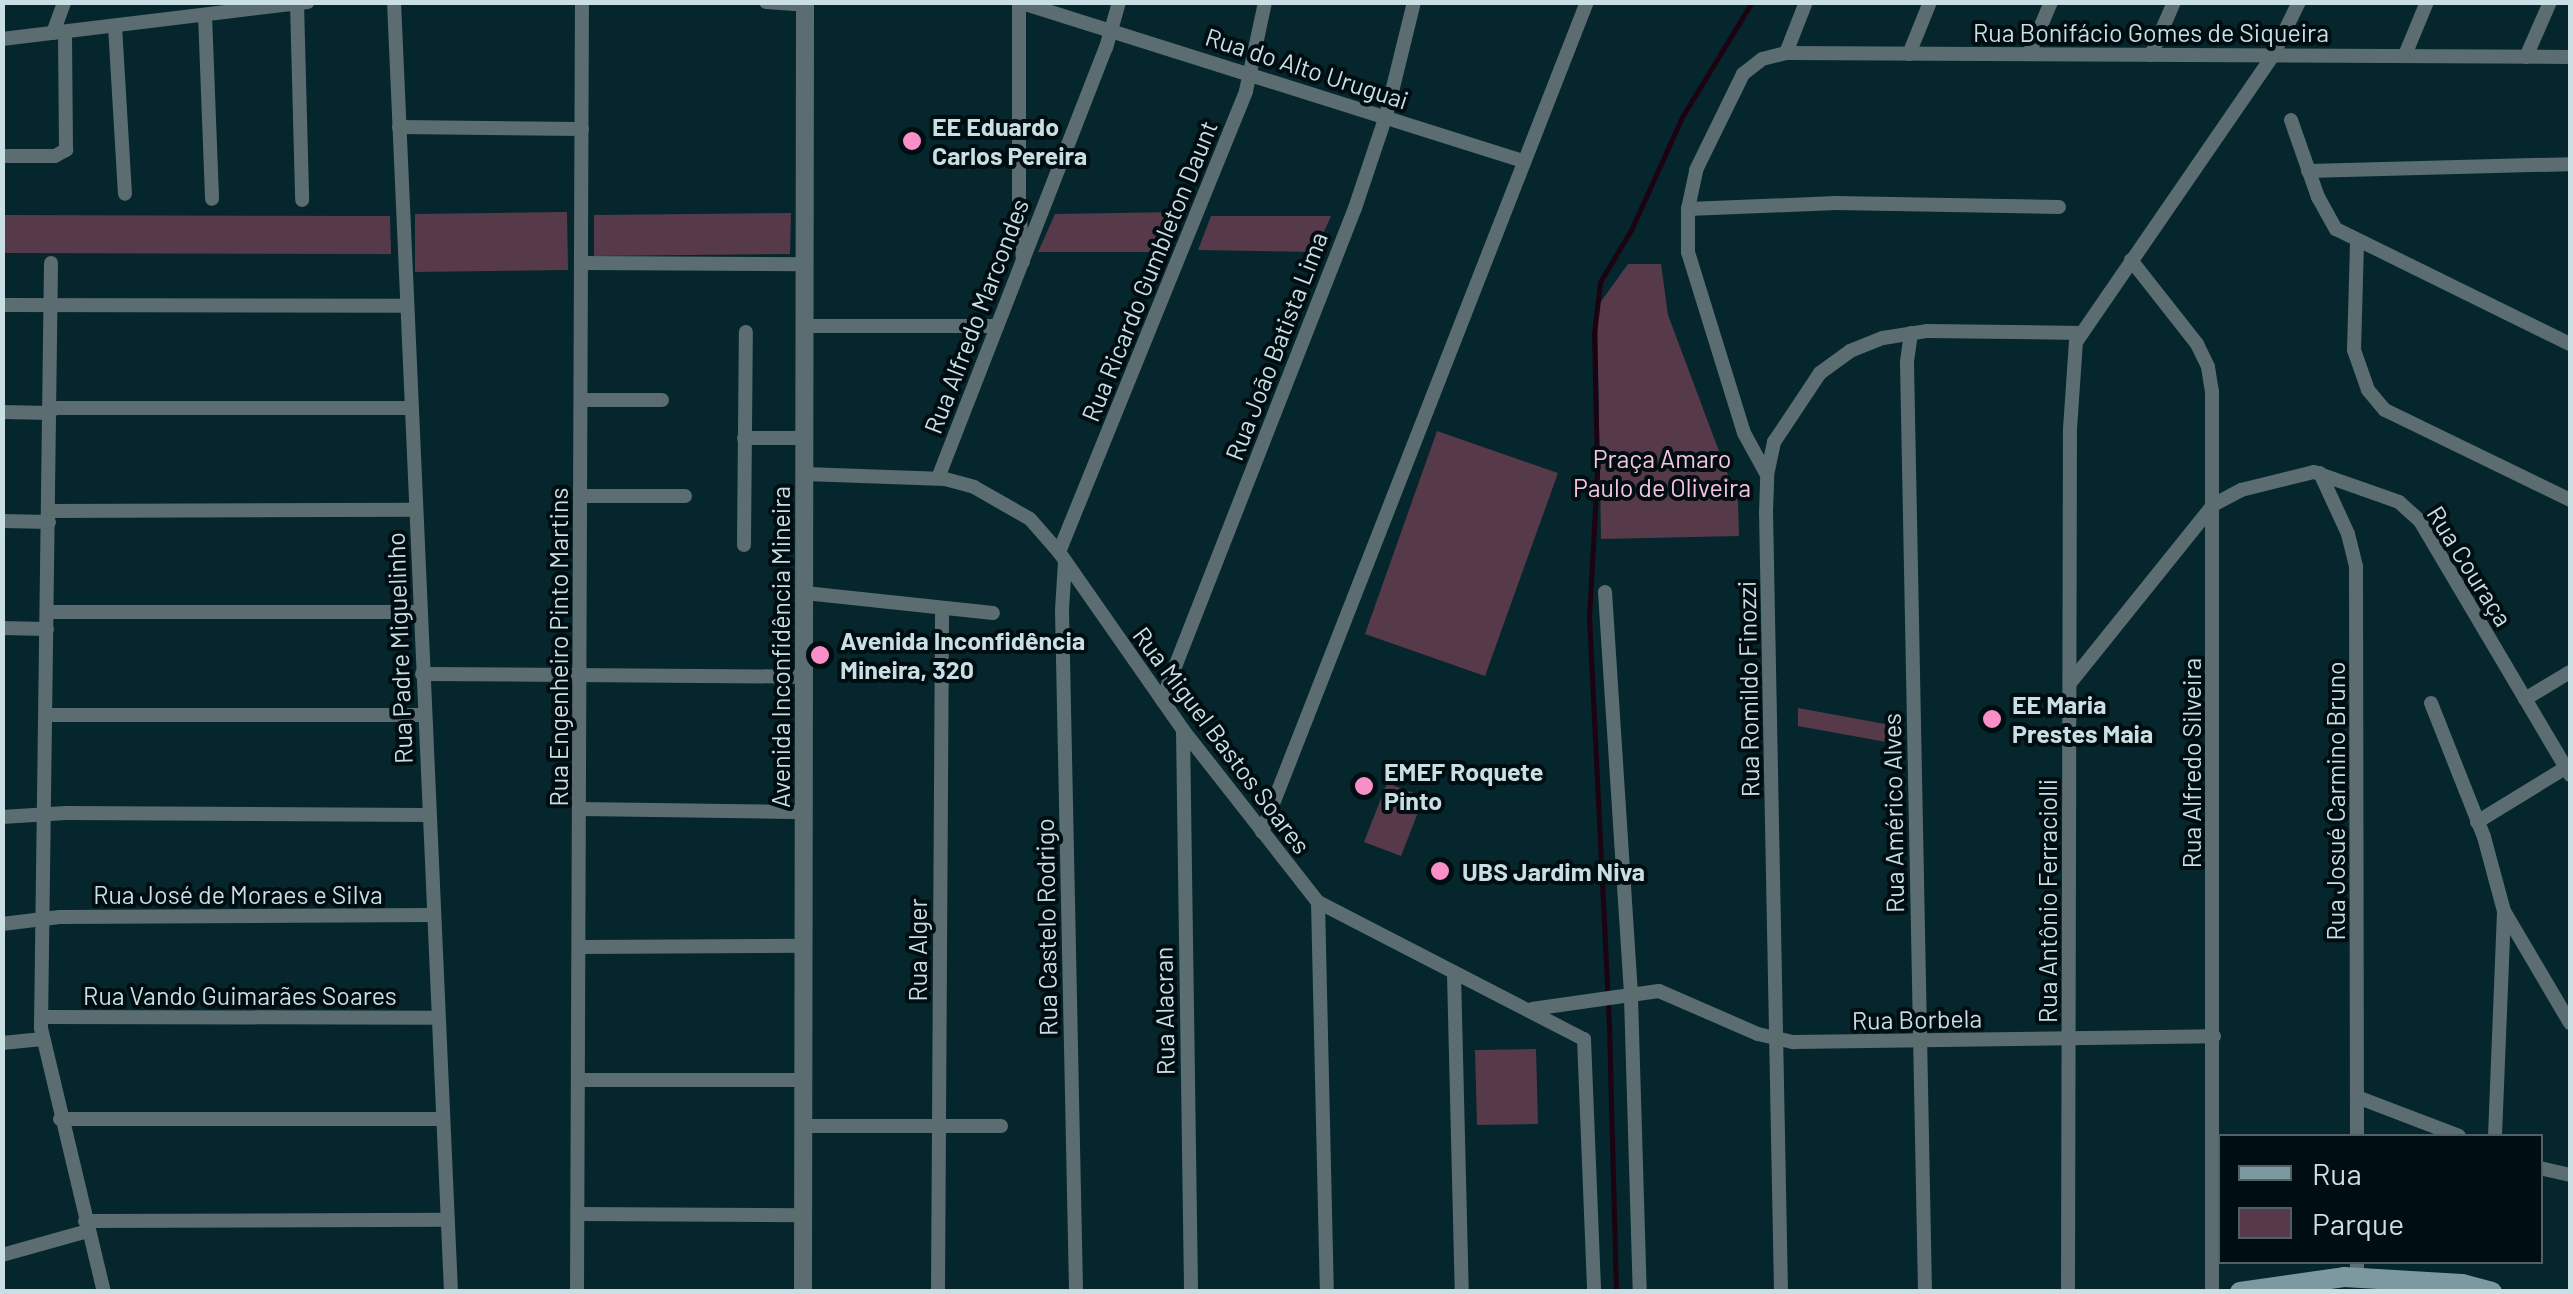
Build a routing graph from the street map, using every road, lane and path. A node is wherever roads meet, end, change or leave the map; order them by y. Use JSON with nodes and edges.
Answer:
{"nodes":[{"id":1,"x":64,"y":2,"type":"edge"},
{"id":2,"x":308,"y":2,"type":"edge"},
{"id":3,"x":394,"y":2,"type":"edge"},
{"id":4,"x":582,"y":2,"type":"edge"},
{"id":5,"x":766,"y":2,"type":"edge"},
{"id":6,"x":1019,"y":2,"type":"edge"},
{"id":7,"x":1119,"y":2,"type":"edge"},
{"id":8,"x":1265,"y":2,"type":"edge"},
{"id":9,"x":1414,"y":2,"type":"edge"},
{"id":10,"x":1586,"y":2,"type":"edge"},
{"id":11,"x":1806,"y":2,"type":"edge"},
{"id":12,"x":1930,"y":2,"type":"edge"},
{"id":13,"x":2051,"y":2,"type":"edge"},
{"id":14,"x":2174,"y":2,"type":"edge"},
{"id":15,"x":2300,"y":2,"type":"edge"},
{"id":16,"x":2427,"y":2,"type":"edge"},
{"id":17,"x":2550,"y":2,"type":"edge"},
{"id":18,"x":298,"y":4,"type":"edge"},
{"id":19,"x":805,"y":4,"type":"edge"},
{"id":20,"x":241,"y":6,"type":"edge"},
{"id":21,"x":205,"y":15,"type":"junction"},
{"id":22,"x":115,"y":26,"type":"junction"},
{"id":23,"x":1112,"y":30,"type":"junction"},
{"id":24,"x":59,"y":32,"type":"junction"},
{"id":25,"x":2,"y":39,"type":"edge"},
{"id":26,"x":1786,"y":53,"type":"junction"},
{"id":27,"x":1909,"y":54,"type":"junction"},
{"id":28,"x":2029,"y":54,"type":"junction"},
{"id":29,"x":2273,"y":54,"type":"junction"},
{"id":30,"x":2151,"y":55,"type":"junction"},
{"id":31,"x":2404,"y":55,"type":"junction"},
{"id":32,"x":2526,"y":57,"type":"junction"},
{"id":33,"x":2570,"y":57,"type":"edge"},
{"id":34,"x":1251,"y":73,"type":"junction"},
{"id":35,"x":1386,"y":116,"type":"junction"},
{"id":36,"x":2292,"y":120,"type":"dead end"},
{"id":37,"x":399,"y":128,"type":"junction"},
{"id":38,"x":582,"y":129,"type":"junction"},
{"id":39,"x":2,"y":156,"type":"edge"},
{"id":40,"x":1524,"y":161,"type":"junction"},
{"id":41,"x":2570,"y":164,"type":"edge"},
{"id":42,"x":2308,"y":170,"type":"junction"},
{"id":43,"x":125,"y":194,"type":"dead end"},
{"id":44,"x":212,"y":199,"type":"dead end"},
{"id":45,"x":302,"y":200,"type":"dead end"},
{"id":46,"x":2058,"y":207,"type":"dead end"},
{"id":47,"x":1688,"y":209,"type":"junction"},
{"id":48,"x":2357,"y":243,"type":"junction"},
{"id":49,"x":2131,"y":260,"type":"junction"},
{"id":50,"x":1023,"y":262,"type":"junction"},
{"id":51,"x":51,"y":263,"type":"dead end"},
{"id":52,"x":582,"y":264,"type":"junction"},
{"id":53,"x":805,"y":264,"type":"junction"},
{"id":54,"x":2,"y":304,"type":"edge"},
{"id":55,"x":51,"y":305,"type":"junction"},
{"id":56,"x":406,"y":306,"type":"junction"},
{"id":57,"x":805,"y":326,"type":"junction"},
{"id":58,"x":997,"y":326,"type":"junction"},
{"id":59,"x":746,"y":332,"type":"dead end"},
{"id":60,"x":2082,"y":333,"type":"junction"},
{"id":61,"x":1910,"y":334,"type":"junction"},
{"id":62,"x":2570,"y":344,"type":"edge"},
{"id":63,"x":582,"y":400,"type":"junction"},
{"id":64,"x":662,"y":400,"type":"dead end"},
{"id":65,"x":410,"y":408,"type":"junction"},
{"id":66,"x":50,"y":410,"type":"junction"},
{"id":67,"x":2,"y":412,"type":"edge"},
{"id":68,"x":744,"y":438,"type":"junction"},
{"id":69,"x":805,"y":438,"type":"junction"},
{"id":70,"x":2320,"y":473,"type":"junction"},
{"id":71,"x":805,"y":474,"type":"junction"},
{"id":72,"x":1767,"y":475,"type":"junction"},
{"id":73,"x":938,"y":478,"type":"junction"},
{"id":74,"x":581,"y":496,"type":"junction"},
{"id":75,"x":685,"y":496,"type":"dead end"},
{"id":76,"x":2570,"y":500,"type":"edge"},
{"id":77,"x":2213,"y":505,"type":"junction"},
{"id":78,"x":415,"y":510,"type":"junction"},
{"id":79,"x":49,"y":516,"type":"junction"},
{"id":80,"x":2,"y":521,"type":"edge"},
{"id":81,"x":744,"y":545,"type":"dead end"},
{"id":82,"x":1062,"y":557,"type":"junction"},
{"id":83,"x":1605,"y":592,"type":"dead end"},
{"id":84,"x":805,"y":593,"type":"junction"},
{"id":85,"x":942,"y":608,"type":"junction"},
{"id":86,"x":47,"y":612,"type":"junction"},
{"id":87,"x":419,"y":612,"type":"junction"},
{"id":88,"x":993,"y":613,"type":"dead end"},
{"id":89,"x":2,"y":628,"type":"edge"},
{"id":90,"x":47,"y":629,"type":"junction"},
{"id":91,"x":2570,"y":672,"type":"edge"},
{"id":92,"x":422,"y":674,"type":"junction"},
{"id":93,"x":580,"y":674,"type":"junction"},
{"id":94,"x":804,"y":677,"type":"junction"},
{"id":95,"x":2070,"y":682,"type":"junction"},
{"id":96,"x":2525,"y":699,"type":"junction"},
{"id":97,"x":1162,"y":700,"type":"junction"},
{"id":98,"x":2431,"y":703,"type":"dead end"},
{"id":99,"x":46,"y":715,"type":"junction"},
{"id":100,"x":424,"y":715,"type":"junction"},
{"id":101,"x":1183,"y":730,"type":"junction"},
{"id":102,"x":2569,"y":769,"type":"edge"},
{"id":103,"x":580,"y":809,"type":"junction"},
{"id":104,"x":805,"y":812,"type":"junction"},
{"id":105,"x":45,"y":814,"type":"junction"},
{"id":106,"x":429,"y":814,"type":"junction"},
{"id":107,"x":2,"y":817,"type":"edge"},
{"id":108,"x":2478,"y":822,"type":"junction"},
{"id":109,"x":1262,"y":832,"type":"junction"},
{"id":110,"x":1318,"y":902,"type":"junction"},
{"id":111,"x":2504,"y":911,"type":"junction"},
{"id":112,"x":434,"y":915,"type":"junction"},
{"id":113,"x":43,"y":919,"type":"junction"},
{"id":114,"x":2,"y":924,"type":"edge"},
{"id":115,"x":579,"y":946,"type":"junction"},
{"id":116,"x":805,"y":946,"type":"junction"},
{"id":117,"x":1454,"y":974,"type":"junction"},
{"id":118,"x":1631,"y":997,"type":"junction"},
{"id":119,"x":1532,"y":1010,"type":"junction"},
{"id":120,"x":2569,"y":1016,"type":"edge"},
{"id":121,"x":42,"y":1017,"type":"junction"},
{"id":122,"x":438,"y":1018,"type":"junction"},
{"id":123,"x":2214,"y":1036,"type":"junction"},
{"id":124,"x":2070,"y":1038,"type":"junction"},
{"id":125,"x":43,"y":1039,"type":"junction"},
{"id":126,"x":1776,"y":1039,"type":"junction"},
{"id":127,"x":2,"y":1043,"type":"edge"},
{"id":128,"x":1921,"y":1043,"type":"junction"},
{"id":129,"x":579,"y":1080,"type":"junction"},
{"id":130,"x":804,"y":1080,"type":"junction"},
{"id":131,"x":2357,"y":1097,"type":"junction"},
{"id":132,"x":60,"y":1119,"type":"junction"},
{"id":133,"x":442,"y":1119,"type":"junction"},
{"id":134,"x":804,"y":1126,"type":"junction"},
{"id":135,"x":938,"y":1126,"type":"junction"},
{"id":136,"x":1001,"y":1126,"type":"dead end"},
{"id":137,"x":2357,"y":1134,"type":"edge"},
{"id":138,"x":2454,"y":1134,"type":"edge"},
{"id":139,"x":2494,"y":1134,"type":"edge"},
{"id":140,"x":2543,"y":1169,"type":"edge"},
{"id":141,"x":2570,"y":1174,"type":"edge"},
{"id":142,"x":578,"y":1214,"type":"junction"},
{"id":143,"x":804,"y":1215,"type":"junction"},
{"id":144,"x":447,"y":1220,"type":"junction"},
{"id":145,"x":86,"y":1226,"type":"junction"},
{"id":146,"x":2,"y":1255,"type":"edge"},
{"id":147,"x":2357,"y":1269,"type":"edge"},
{"id":148,"x":2278,"y":1288,"type":"edge"},
{"id":149,"x":104,"y":1292,"type":"edge"},
{"id":150,"x":451,"y":1292,"type":"edge"},
{"id":151,"x":577,"y":1292,"type":"edge"},
{"id":152,"x":803,"y":1292,"type":"edge"},
{"id":153,"x":938,"y":1292,"type":"edge"},
{"id":154,"x":1076,"y":1292,"type":"edge"},
{"id":155,"x":1192,"y":1292,"type":"edge"},
{"id":156,"x":1327,"y":1292,"type":"edge"},
{"id":157,"x":1462,"y":1292,"type":"edge"},
{"id":158,"x":1594,"y":1292,"type":"edge"},
{"id":159,"x":1640,"y":1292,"type":"edge"},
{"id":160,"x":1781,"y":1292,"type":"edge"},
{"id":161,"x":1925,"y":1292,"type":"edge"},
{"id":162,"x":2068,"y":1292,"type":"edge"},
{"id":163,"x":2212,"y":1292,"type":"edge"},
{"id":164,"x":2240,"y":1292,"type":"edge"},
{"id":165,"x":2492,"y":1292,"type":"edge"}],
"edges":[{"from":1,"to":24,"type":"street"},
{"from":2,"to":18,"type":"street"},
{"from":3,"to":37,"type":"street","name":"Rua Padre Miguelinho"},
{"from":4,"to":38,"type":"street","name":"Rua Engenheiro Pinto Martins"},
{"from":5,"to":19,"type":"street"},
{"from":6,"to":23,"type":"street","name":"Rua do Alto Uruguai"},
{"from":6,"to":50,"type":"street"},
{"from":7,"to":23,"type":"street","name":"Rua Alfredo Marcondes"},
{"from":8,"to":34,"type":"street","name":"Rua Ricardo Gumbleton Daunt"},
{"from":9,"to":35,"type":"street","name":"Rua João Batista Lima"},
{"from":10,"to":40,"type":"street"},
{"from":11,"to":26,"type":"street"},
{"from":12,"to":27,"type":"street"},
{"from":13,"to":28,"type":"street"},
{"from":14,"to":30,"type":"street"},
{"from":15,"to":29,"type":"street"},
{"from":16,"to":31,"type":"street"},
{"from":17,"to":32,"type":"street"},
{"from":18,"to":20,"type":"street"},
{"from":18,"to":45,"type":"street"},
{"from":19,"to":53,"type":"street","name":"Avenida Inconfidência Mineira"},
{"from":20,"to":21,"type":"street"},
{"from":21,"to":22,"type":"street"},
{"from":21,"to":44,"type":"street"},
{"from":22,"to":24,"type":"street"},
{"from":22,"to":43,"type":"street"},
{"from":23,"to":34,"type":"street","name":"Rua do Alto Uruguai"},
{"from":23,"to":50,"type":"street","name":"Rua Alfredo Marcondes"},
{"from":24,"to":25,"type":"street"},
{"from":24,"to":39,"type":"street"},
{"from":26,"to":27,"type":"street","name":"Rua Bonifácio Gomes de Siqueira"},
{"from":26,"to":47,"type":"street"},
{"from":27,"to":28,"type":"street","name":"Rua Bonifácio Gomes de Siqueira"},
{"from":28,"to":30,"type":"street","name":"Rua Bonifácio Gomes de Siqueira"},
{"from":29,"to":30,"type":"street","name":"Rua Bonifácio Gomes de Siqueira"},
{"from":29,"to":31,"type":"street","name":"Rua Bonifácio Gomes de Siqueira"},
{"from":29,"to":49,"type":"street"},
{"from":31,"to":32,"type":"street","name":"Rua Bonifácio Gomes de Siqueira"},
{"from":32,"to":33,"type":"street","name":"Rua Bonifácio Gomes de Siqueira"},
{"from":34,"to":35,"type":"street","name":"Rua do Alto Uruguai"},
{"from":34,"to":82,"type":"street","name":"Rua Ricardo Gumbleton Daunt"},
{"from":35,"to":40,"type":"street","name":"Rua do Alto Uruguai"},
{"from":35,"to":97,"type":"street","name":"Rua João Batista Lima"},
{"from":36,"to":42,"type":"street"},
{"from":37,"to":38,"type":"street"},
{"from":37,"to":56,"type":"street","name":"Rua Padre Miguelinho"},
{"from":38,"to":52,"type":"street","name":"Rua Engenheiro Pinto Martins"},
{"from":40,"to":109,"type":"street"},
{"from":41,"to":42,"type":"street"},
{"from":42,"to":48,"type":"street"},
{"from":46,"to":47,"type":"street"},
{"from":47,"to":72,"type":"street"},
{"from":48,"to":62,"type":"street"},
{"from":48,"to":76,"type":"street"},
{"from":49,"to":60,"type":"street"},
{"from":49,"to":77,"type":"street","name":"Rua Alfredo Silveira"},
{"from":50,"to":58,"type":"street","name":"Rua Alfredo Marcondes"},
{"from":51,"to":55,"type":"street"},
{"from":52,"to":53,"type":"street"},
{"from":52,"to":63,"type":"street","name":"Rua Engenheiro Pinto Martins"},
{"from":53,"to":57,"type":"street","name":"Avenida Inconfidência Mineira"},
{"from":54,"to":55,"type":"street"},
{"from":55,"to":56,"type":"street"},
{"from":55,"to":66,"type":"street"},
{"from":56,"to":65,"type":"street","name":"Rua Padre Miguelinho"},
{"from":57,"to":58,"type":"street"},
{"from":57,"to":69,"type":"street","name":"Avenida Inconfidência Mineira"},
{"from":58,"to":73,"type":"street","name":"Rua Alfredo Marcondes"},
{"from":59,"to":68,"type":"street"},
{"from":60,"to":61,"type":"street","name":"Rua Romildo Finozzi"},
{"from":60,"to":95,"type":"street","name":"Rua Antônio Ferraciolli"},
{"from":61,"to":72,"type":"street","name":"Rua Romildo Finozzi"},
{"from":61,"to":128,"type":"street","name":"Rua Américo Alves"},
{"from":63,"to":64,"type":"street"},
{"from":63,"to":74,"type":"street","name":"Rua Engenheiro Pinto Martins"},
{"from":65,"to":66,"type":"street"},
{"from":65,"to":78,"type":"street","name":"Rua Padre Miguelinho"},
{"from":66,"to":67,"type":"street"},
{"from":66,"to":79,"type":"street"},
{"from":68,"to":69,"type":"street"},
{"from":68,"to":81,"type":"street"},
{"from":69,"to":71,"type":"street","name":"Avenida Inconfidência Mineira"},
{"from":70,"to":77,"type":"street"},
{"from":70,"to":96,"type":"street","name":"Rua Couraça"},
{"from":70,"to":131,"type":"street","name":"Rua Josué Carmino Bruno"},
{"from":71,"to":73,"type":"street","name":"Rua Miguel Bastos Soares"},
{"from":71,"to":84,"type":"street","name":"Avenida Inconfidência Mineira"},
{"from":72,"to":126,"type":"street","name":"Rua Romildo Finozzi"},
{"from":73,"to":82,"type":"street","name":"Rua Miguel Bastos Soares"},
{"from":74,"to":75,"type":"street"},
{"from":74,"to":93,"type":"street","name":"Rua Engenheiro Pinto Martins"},
{"from":77,"to":95,"type":"street"},
{"from":77,"to":123,"type":"street","name":"Rua Alfredo Silveira"},
{"from":78,"to":79,"type":"street"},
{"from":78,"to":87,"type":"street","name":"Rua Padre Miguelinho"},
{"from":79,"to":80,"type":"street"},
{"from":79,"to":86,"type":"street"},
{"from":82,"to":97,"type":"street","name":"Rua Miguel Bastos Soares"},
{"from":82,"to":154,"type":"street","name":"Rua Castelo Rodrigo"},
{"from":83,"to":118,"type":"street"},
{"from":84,"to":85,"type":"street"},
{"from":84,"to":94,"type":"street","name":"Avenida Inconfidência Mineira"},
{"from":85,"to":88,"type":"street"},
{"from":85,"to":135,"type":"street","name":"Rua Alger"},
{"from":86,"to":87,"type":"street"},
{"from":86,"to":90,"type":"street"},
{"from":87,"to":92,"type":"street","name":"Rua Padre Miguelinho"},
{"from":89,"to":90,"type":"street"},
{"from":90,"to":99,"type":"street"},
{"from":91,"to":96,"type":"street"},
{"from":92,"to":93,"type":"street"},
{"from":92,"to":100,"type":"street","name":"Rua Padre Miguelinho"},
{"from":93,"to":94,"type":"street"},
{"from":93,"to":103,"type":"street","name":"Rua Engenheiro Pinto Martins"},
{"from":94,"to":104,"type":"street","name":"Avenida Inconfidência Mineira"},
{"from":95,"to":124,"type":"street","name":"Rua Antônio Ferraciolli"},
{"from":96,"to":102,"type":"street","name":"Rua Couraça"},
{"from":97,"to":101,"type":"street","name":"Rua Miguel Bastos Soares"},
{"from":98,"to":108,"type":"street"},
{"from":99,"to":100,"type":"street"},
{"from":99,"to":105,"type":"street"},
{"from":100,"to":106,"type":"street","name":"Rua Padre Miguelinho"},
{"from":101,"to":109,"type":"street","name":"Rua Miguel Bastos Soares"},
{"from":101,"to":155,"type":"street","name":"Rua Alacran"},
{"from":102,"to":108,"type":"street"},
{"from":103,"to":104,"type":"street"},
{"from":103,"to":115,"type":"street","name":"Rua Engenheiro Pinto Martins"},
{"from":104,"to":116,"type":"street","name":"Avenida Inconfidência Mineira"},
{"from":105,"to":106,"type":"street"},
{"from":105,"to":107,"type":"street"},
{"from":105,"to":113,"type":"street"},
{"from":106,"to":112,"type":"street","name":"Rua Padre Miguelinho"},
{"from":108,"to":111,"type":"street"},
{"from":109,"to":110,"type":"street","name":"Rua Miguel Bastos Soares"},
{"from":110,"to":117,"type":"street","name":"Rua Miguel Bastos Soares"},
{"from":110,"to":156,"type":"street"},
{"from":111,"to":120,"type":"street"},
{"from":111,"to":139,"type":"street"},
{"from":112,"to":113,"type":"street","name":"Rua José de Moraes e Silva"},
{"from":112,"to":122,"type":"street","name":"Rua Padre Miguelinho"},
{"from":113,"to":114,"type":"street","name":"Rua José de Moraes e Silva"},
{"from":113,"to":121,"type":"street"},
{"from":115,"to":116,"type":"street"},
{"from":115,"to":129,"type":"street","name":"Rua Engenheiro Pinto Martins"},
{"from":116,"to":130,"type":"street","name":"Avenida Inconfidência Mineira"},
{"from":117,"to":119,"type":"street","name":"Rua Miguel Bastos Soares"},
{"from":117,"to":157,"type":"street"},
{"from":118,"to":119,"type":"street"},
{"from":118,"to":126,"type":"street","name":"Rua Borbela"},
{"from":118,"to":159,"type":"street"},
{"from":119,"to":158,"type":"street","name":"Rua Miguel Bastos Soares"},
{"from":121,"to":122,"type":"street","name":"Rua Vando Guimarães Soares"},
{"from":121,"to":125,"type":"street"},
{"from":122,"to":133,"type":"street","name":"Rua Padre Miguelinho"},
{"from":123,"to":124,"type":"street","name":"Rua Borbela"},
{"from":123,"to":163,"type":"street","name":"Rua Alfredo Silveira"},
{"from":124,"to":128,"type":"street","name":"Rua Borbela"},
{"from":124,"to":162,"type":"street","name":"Rua Antônio Ferraciolli"},
{"from":125,"to":127,"type":"street"},
{"from":125,"to":132,"type":"street"},
{"from":126,"to":128,"type":"street","name":"Rua Borbela"},
{"from":126,"to":160,"type":"street","name":"Rua Romildo Finozzi"},
{"from":128,"to":161,"type":"street","name":"Rua Américo Alves"},
{"from":129,"to":130,"type":"street"},
{"from":129,"to":142,"type":"street","name":"Rua Engenheiro Pinto Martins"},
{"from":130,"to":134,"type":"street","name":"Avenida Inconfidência Mineira"},
{"from":131,"to":137,"type":"street","name":"Rua Josué Carmino Bruno"},
{"from":131,"to":138,"type":"street"},
{"from":132,"to":133,"type":"street"},
{"from":132,"to":145,"type":"street"},
{"from":133,"to":144,"type":"street","name":"Rua Padre Miguelinho"},
{"from":134,"to":135,"type":"street"},
{"from":134,"to":143,"type":"street","name":"Avenida Inconfidência Mineira"},
{"from":135,"to":136,"type":"street"},
{"from":135,"to":153,"type":"street","name":"Rua Alger"},
{"from":140,"to":141,"type":"street"},
{"from":142,"to":143,"type":"street"},
{"from":142,"to":151,"type":"street","name":"Rua Engenheiro Pinto Martins"},
{"from":143,"to":152,"type":"street","name":"Avenida Inconfidência Mineira"},
{"from":144,"to":145,"type":"street"},
{"from":144,"to":150,"type":"street","name":"Rua Padre Miguelinho"},
{"from":145,"to":146,"type":"street"},
{"from":145,"to":149,"type":"street"},
{"from":147,"to":148,"type":"main road"},
{"from":147,"to":165,"type":"main road"},
{"from":148,"to":164,"type":"main road"}]}
